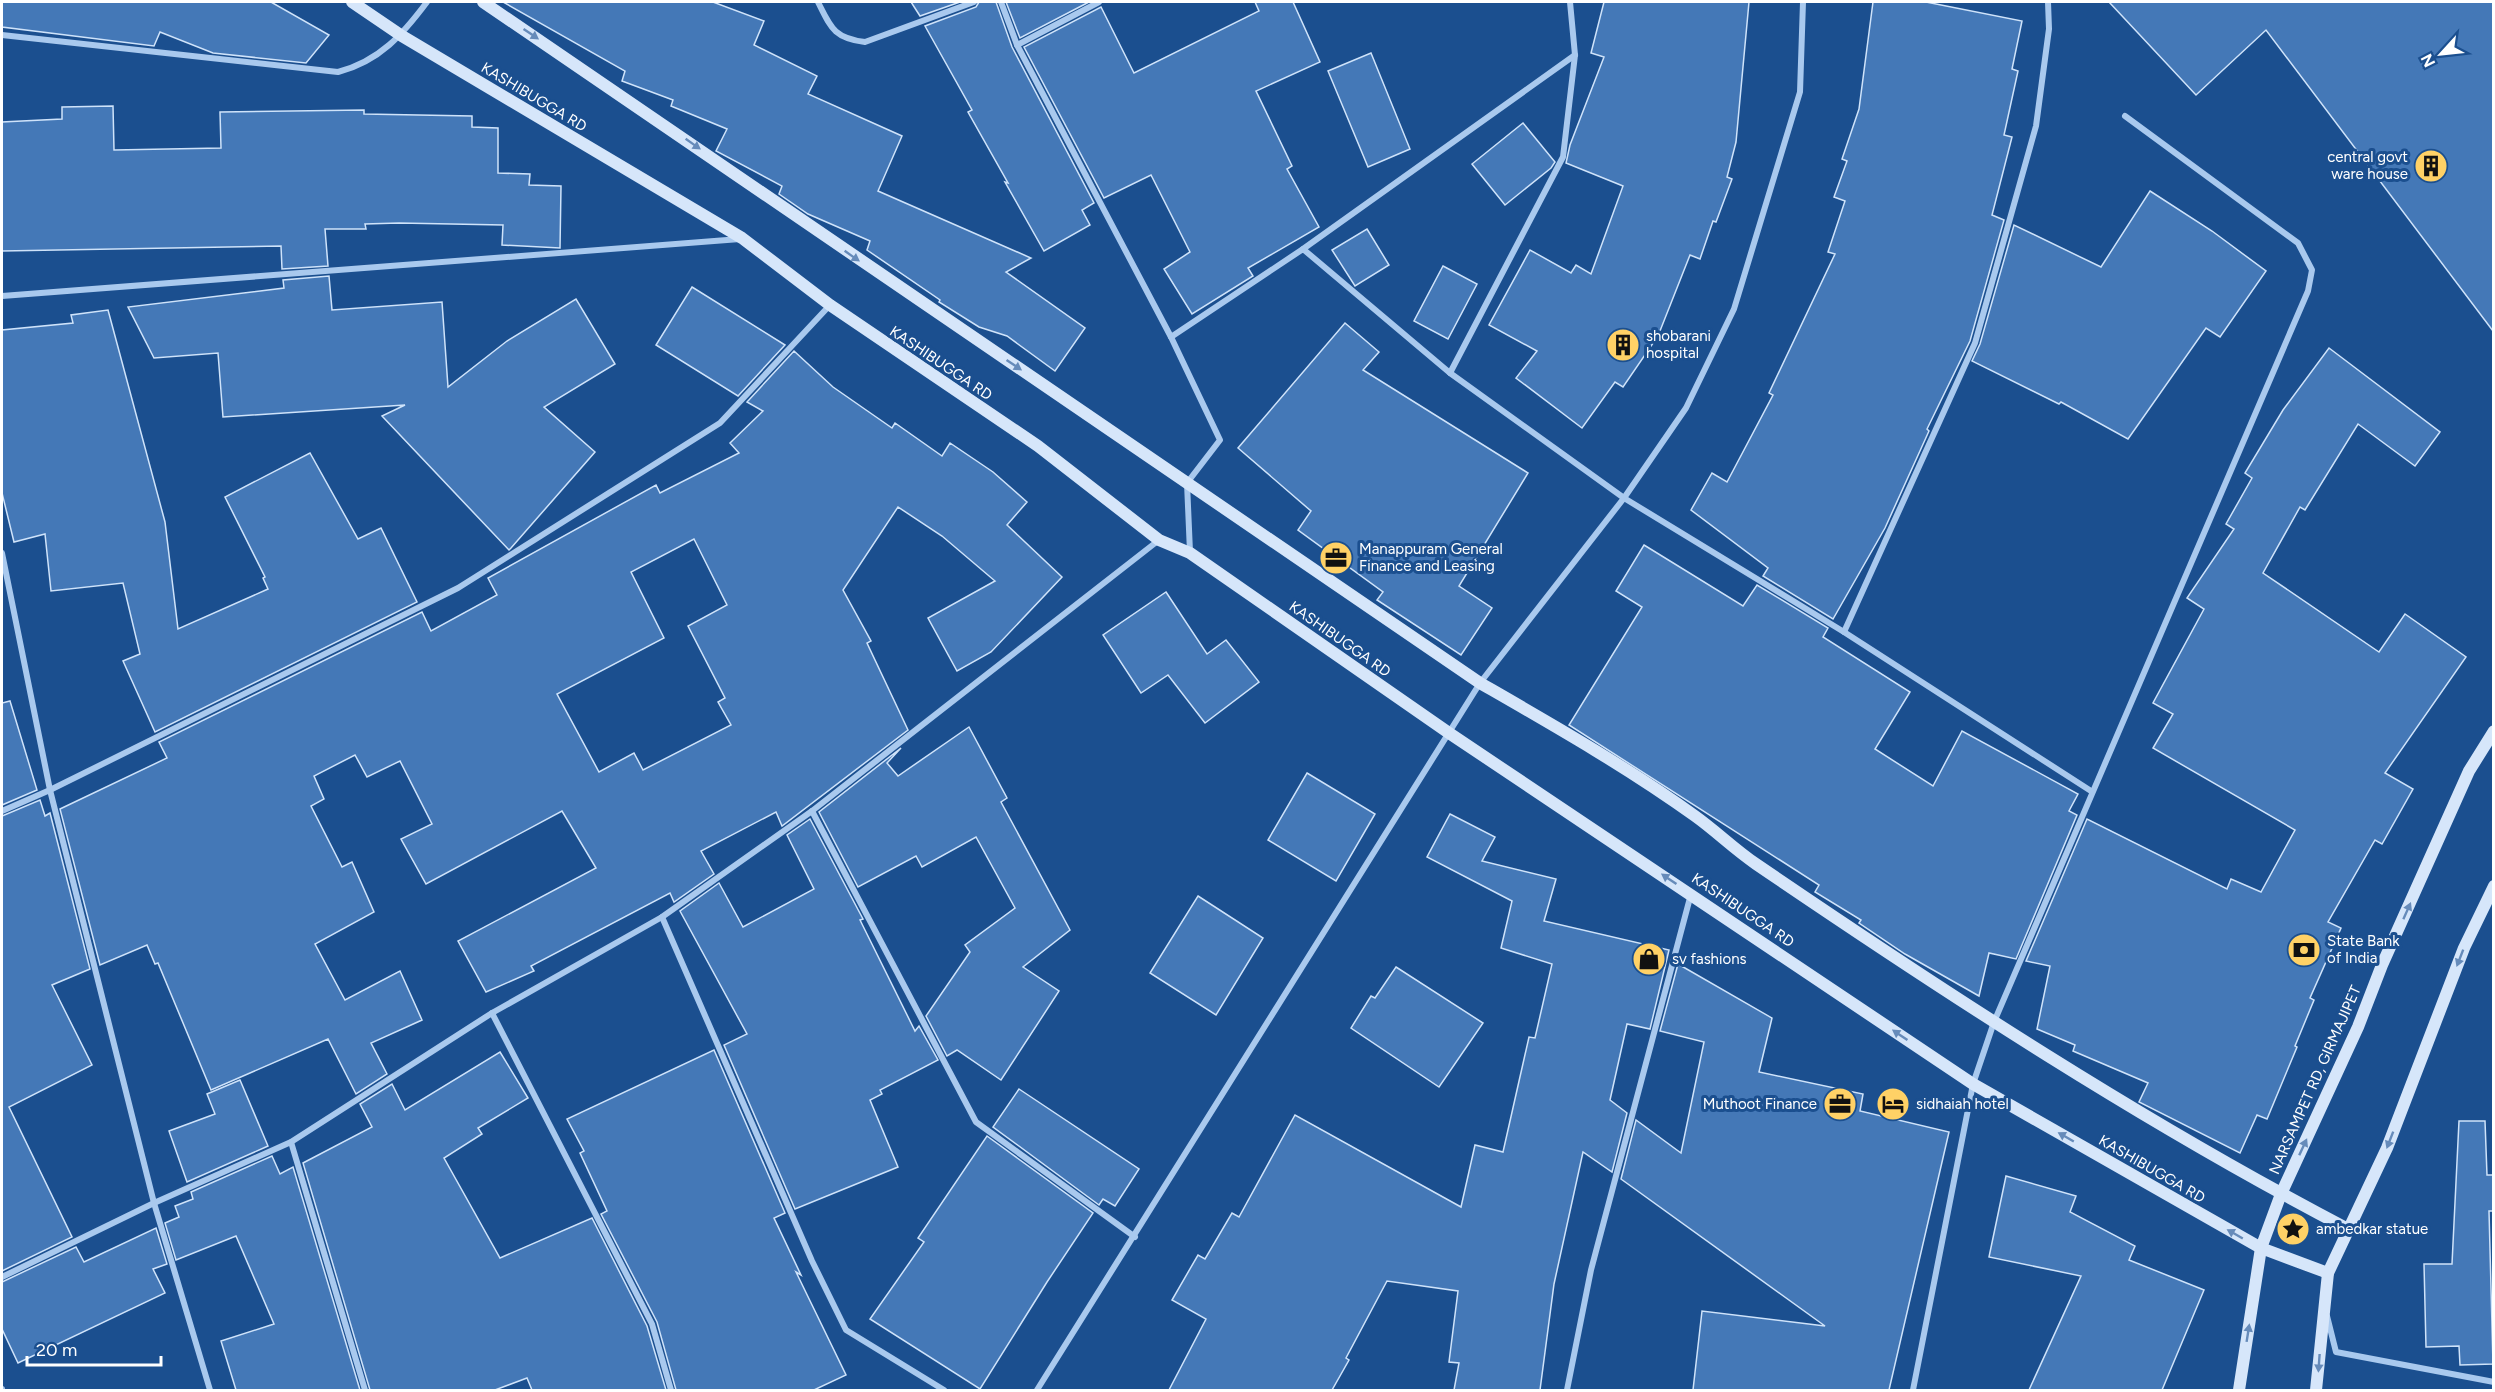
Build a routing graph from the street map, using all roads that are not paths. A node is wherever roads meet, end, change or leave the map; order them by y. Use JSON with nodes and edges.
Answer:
{"nodes":[{"id":1,"x":352,"y":2,"type":"edge"},
{"id":2,"x":428,"y":2,"type":"edge"},
{"id":3,"x":483,"y":2,"type":"edge"},
{"id":4,"x":818,"y":2,"type":"edge"},
{"id":5,"x":974,"y":2,"type":"edge"},
{"id":6,"x":1001,"y":2,"type":"edge"},
{"id":7,"x":1099,"y":2,"type":"edge"},
{"id":8,"x":1570,"y":2,"type":"edge"},
{"id":9,"x":1803,"y":2,"type":"edge"},
{"id":10,"x":2048,"y":2,"type":"edge"},
{"id":11,"x":2,"y":35,"type":"edge"},
{"id":12,"x":402,"y":36,"type":"junction"},
{"id":13,"x":1017,"y":45,"type":"junction"},
{"id":14,"x":1575,"y":55,"type":"junction"},
{"id":15,"x":2125,"y":116,"type":"dead end"},
{"id":16,"x":742,"y":238,"type":"junction"},
{"id":17,"x":1303,"y":249,"type":"junction"},
{"id":18,"x":2,"y":296,"type":"edge"},
{"id":19,"x":830,"y":305,"type":"junction"},
{"id":20,"x":1172,"y":337,"type":"junction"},
{"id":21,"x":1450,"y":373,"type":"junction"},
{"id":22,"x":1187,"y":483,"type":"junction"},
{"id":23,"x":1624,"y":498,"type":"junction"},
{"id":24,"x":1159,"y":540,"type":"junction"},
{"id":25,"x":2,"y":553,"type":"edge"},
{"id":26,"x":1190,"y":553,"type":"junction"},
{"id":27,"x":1844,"y":632,"type":"junction"},
{"id":28,"x":1480,"y":682,"type":"junction"},
{"id":29,"x":2493,"y":731,"type":"edge"},
{"id":30,"x":1449,"y":733,"type":"junction"},
{"id":31,"x":50,"y":790,"type":"junction"},
{"id":32,"x":2091,"y":791,"type":"junction"},
{"id":33,"x":2,"y":811,"type":"edge"},
{"id":34,"x":812,"y":811,"type":"junction"},
{"id":35,"x":2493,"y":886,"type":"edge"},
{"id":36,"x":1691,"y":894,"type":"junction"},
{"id":37,"x":662,"y":917,"type":"junction"},
{"id":38,"x":492,"y":1013,"type":"junction"},
{"id":39,"x":1994,"y":1022,"type":"junction"},
{"id":40,"x":1973,"y":1084,"type":"junction"},
{"id":41,"x":291,"y":1142,"type":"junction"},
{"id":42,"x":2281,"y":1194,"type":"junction"},
{"id":43,"x":154,"y":1203,"type":"junction"},
{"id":44,"x":2348,"y":1229,"type":"junction"},
{"id":45,"x":1135,"y":1237,"type":"junction"},
{"id":46,"x":2261,"y":1248,"type":"junction"},
{"id":47,"x":2328,"y":1273,"type":"junction"},
{"id":48,"x":2,"y":1277,"type":"edge"},
{"id":49,"x":2324,"y":1300,"type":"junction"},
{"id":50,"x":2493,"y":1382,"type":"edge"},
{"id":51,"x":210,"y":1390,"type":"edge"},
{"id":52,"x":365,"y":1390,"type":"edge"},
{"id":53,"x":671,"y":1390,"type":"edge"},
{"id":54,"x":944,"y":1390,"type":"edge"},
{"id":55,"x":1036,"y":1390,"type":"edge"},
{"id":56,"x":1567,"y":1390,"type":"edge"},
{"id":57,"x":1913,"y":1390,"type":"edge"},
{"id":58,"x":2239,"y":1390,"type":"edge"},
{"id":59,"x":2316,"y":1390,"type":"edge"}],
"edges":[{"from":1,"to":12,"type":"main road","name":"KASHIBUGGA RD"},
{"from":2,"to":12,"type":"street"},
{"from":3,"to":22,"type":"main road","one_way":true},
{"from":4,"to":5,"type":"street"},
{"from":6,"to":13,"type":"street"},
{"from":7,"to":13,"type":"street"},
{"from":8,"to":14,"type":"street"},
{"from":9,"to":23,"type":"street"},
{"from":10,"to":27,"type":"street"},
{"from":11,"to":12,"type":"street"},
{"from":12,"to":16,"type":"main road","name":"KASHIBUGGA RD"},
{"from":13,"to":20,"type":"street"},
{"from":14,"to":17,"type":"street"},
{"from":14,"to":21,"type":"street"},
{"from":15,"to":32,"type":"street"},
{"from":16,"to":18,"type":"street"},
{"from":16,"to":19,"type":"main road","name":"KASHIBUGGA RD"},
{"from":17,"to":20,"type":"street"},
{"from":17,"to":21,"type":"street"},
{"from":19,"to":24,"type":"main road","name":"KASHIBUGGA RD"},
{"from":19,"to":31,"type":"street"},
{"from":20,"to":22,"type":"street"},
{"from":21,"to":23,"type":"street"},
{"from":22,"to":26,"type":"street"},
{"from":22,"to":28,"type":"main road"},
{"from":23,"to":27,"type":"street"},
{"from":23,"to":28,"type":"street"},
{"from":24,"to":26,"type":"main road","name":"KASHIBUGGA RD"},
{"from":24,"to":34,"type":"street"},
{"from":25,"to":31,"type":"street"},
{"from":26,"to":30,"type":"main road","name":"KASHIBUGGA RD"},
{"from":27,"to":32,"type":"street"},
{"from":28,"to":30,"type":"street"},
{"from":28,"to":39,"type":"main road"},
{"from":42,"to":29,"type":"main road","name":"NARSAMPET RD, GIRMAJIPET","one_way":true},
{"from":36,"to":30,"type":"main road","name":"KASHIBUGGA RD","one_way":true},
{"from":30,"to":45,"type":"street"},
{"from":31,"to":33,"type":"street"},
{"from":31,"to":43,"type":"street"},
{"from":32,"to":39,"type":"street"},
{"from":34,"to":37,"type":"street"},
{"from":34,"to":45,"type":"street"},
{"from":35,"to":44,"type":"main road","one_way":true},
{"from":40,"to":36,"type":"main road","name":"KASHIBUGGA RD","one_way":true},
{"from":36,"to":56,"type":"street"},
{"from":37,"to":38,"type":"street"},
{"from":37,"to":54,"type":"street"},
{"from":38,"to":41,"type":"street"},
{"from":38,"to":53,"type":"street"},
{"from":39,"to":40,"type":"street"},
{"from":39,"to":42,"type":"main road"},
{"from":46,"to":40,"type":"main road","name":"KASHIBUGGA RD","one_way":true},
{"from":40,"to":57,"type":"street"},
{"from":41,"to":43,"type":"street"},
{"from":41,"to":52,"type":"street"},
{"from":42,"to":44,"type":"main road"},
{"from":42,"to":46,"type":"main road","name":"NARSAMPET RD, GIRMAJIPET"},
{"from":43,"to":48,"type":"street"},
{"from":43,"to":51,"type":"street"},
{"from":44,"to":47,"type":"main road"},
{"from":45,"to":55,"type":"street"},
{"from":46,"to":47,"type":"main road","name":"KASHIBUGGA RD"},
{"from":58,"to":46,"type":"main road","name":"NARSAMPET RD, GIRMAJIPET","one_way":true},
{"from":47,"to":49,"type":"main road"},
{"from":49,"to":50,"type":"street"},
{"from":49,"to":59,"type":"main road","one_way":true}]}
